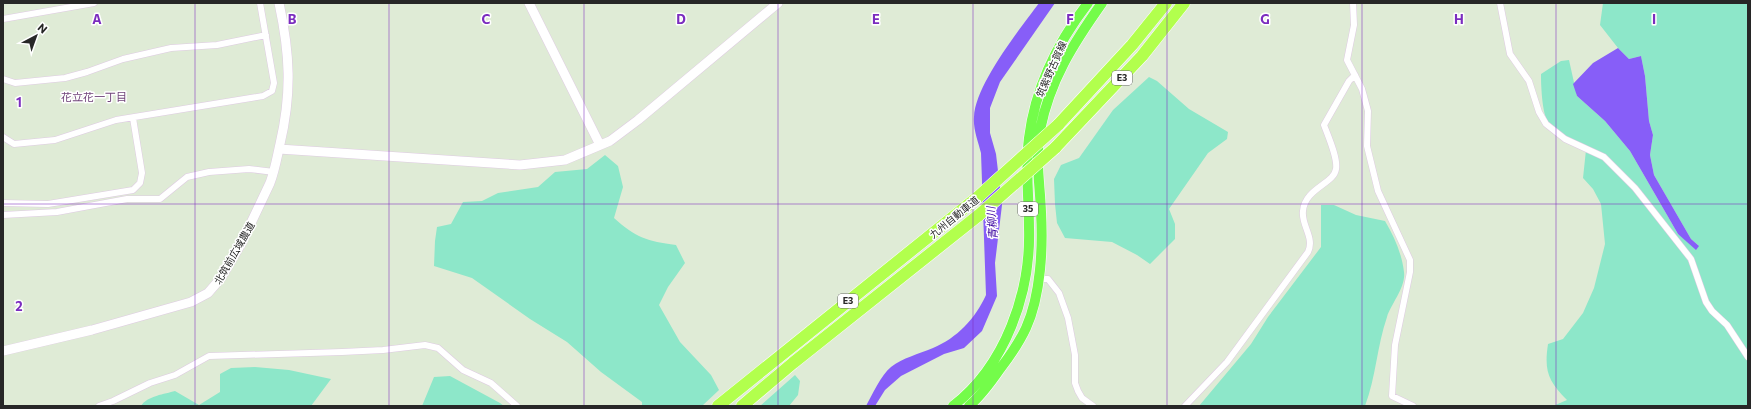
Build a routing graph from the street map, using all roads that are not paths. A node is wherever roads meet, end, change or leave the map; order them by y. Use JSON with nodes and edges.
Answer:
{"nodes":[{"id":1,"x":94,"y":3,"type":"edge"},
{"id":2,"x":260,"y":3,"type":"edge"},
{"id":3,"x":279,"y":3,"type":"edge"},
{"id":4,"x":529,"y":3,"type":"edge"},
{"id":5,"x":778,"y":3,"type":"edge"},
{"id":6,"x":1088,"y":3,"type":"edge"},
{"id":7,"x":1102,"y":3,"type":"edge"},
{"id":8,"x":1166,"y":3,"type":"edge"},
{"id":9,"x":1184,"y":3,"type":"edge"},
{"id":10,"x":1353,"y":3,"type":"edge"},
{"id":11,"x":1500,"y":3,"type":"edge"},
{"id":12,"x":3,"y":19,"type":"edge"},
{"id":13,"x":266,"y":35,"type":"junction"},
{"id":14,"x":1355,"y":75,"type":"junction"},
{"id":15,"x":3,"y":79,"type":"edge"},
{"id":16,"x":133,"y":118,"type":"junction"},
{"id":17,"x":3,"y":137,"type":"edge"},
{"id":18,"x":600,"y":145,"type":"junction"},
{"id":19,"x":279,"y":149,"type":"junction"},
{"id":20,"x":274,"y":172,"type":"junction"},
{"id":21,"x":3,"y":203,"type":"edge"},
{"id":22,"x":3,"y":215,"type":"edge"},
{"id":23,"x":1038,"y":279,"type":"junction"},
{"id":24,"x":3,"y":351,"type":"edge"},
{"id":25,"x":1748,"y":357,"type":"edge"},
{"id":26,"x":99,"y":406,"type":"edge"},
{"id":27,"x":517,"y":406,"type":"edge"},
{"id":28,"x":718,"y":406,"type":"edge"},
{"id":29,"x":742,"y":406,"type":"edge"},
{"id":30,"x":952,"y":406,"type":"edge"},
{"id":31,"x":969,"y":406,"type":"edge"},
{"id":32,"x":1093,"y":406,"type":"edge"},
{"id":33,"x":1185,"y":406,"type":"edge"},
{"id":34,"x":1413,"y":406,"type":"edge"}],
"edges":[{"from":1,"to":12,"type":"street"},
{"from":2,"to":13,"type":"street"},
{"from":3,"to":19,"type":"street","name":"北筑前広域農道"},
{"from":4,"to":18,"type":"street"},
{"from":5,"to":18,"type":"street"},
{"from":6,"to":30,"type":"main road","name":"筑紫野古賀線","number":"35"},
{"from":7,"to":23,"type":"main road","name":"筑紫野古賀線","number":"35"},
{"from":8,"to":28,"type":"highway","name":"九州自動車道","number":"E3","bridge":true},
{"from":9,"to":29,"type":"highway","name":"九州自動車道","number":"E3","bridge":true},
{"from":10,"to":14,"type":"street"},
{"from":11,"to":25,"type":"street"},
{"from":13,"to":15,"type":"street"},
{"from":13,"to":16,"type":"street"},
{"from":14,"to":33,"type":"street"},
{"from":14,"to":34,"type":"street"},
{"from":16,"to":17,"type":"street"},
{"from":16,"to":21,"type":"street"},
{"from":18,"to":19,"type":"street"},
{"from":19,"to":20,"type":"street","name":"北筑前広域農道"},
{"from":20,"to":22,"type":"street"},
{"from":20,"to":24,"type":"street","name":"北筑前広域農道"},
{"from":23,"to":31,"type":"main road","name":"筑紫野古賀線","number":"35"},
{"from":23,"to":32,"type":"street"},
{"from":26,"to":27,"type":"street"}]}
